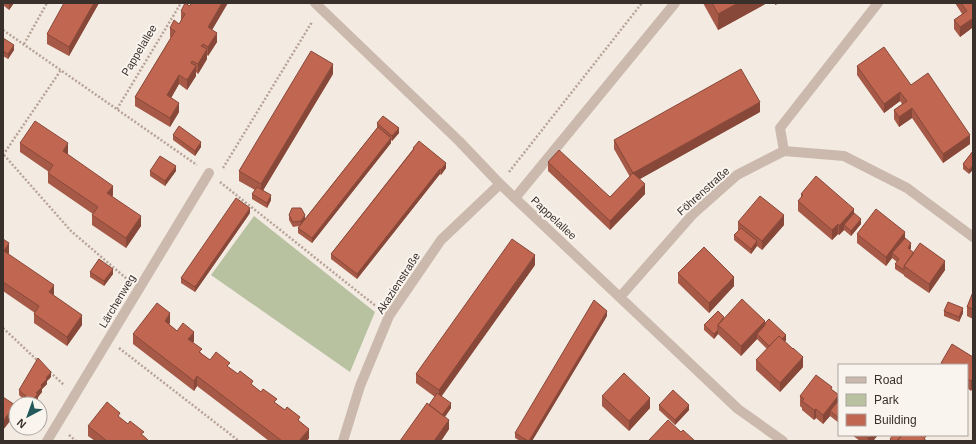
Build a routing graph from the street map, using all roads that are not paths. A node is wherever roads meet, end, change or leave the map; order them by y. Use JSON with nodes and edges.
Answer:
{"nodes":[{"id":1,"x":675,"y":3,"type":"edge"},
{"id":2,"x":878,"y":3,"type":"edge"},
{"id":3,"x":318,"y":5,"type":"edge"},
{"id":4,"x":784,"y":151,"type":"junction"},
{"id":5,"x":209,"y":173,"type":"road end"},
{"id":6,"x":500,"y":184,"type":"junction"},
{"id":7,"x":515,"y":198,"type":"junction"},
{"id":8,"x":973,"y":237,"type":"edge"},
{"id":9,"x":620,"y":297,"type":"junction"},
{"id":10,"x":46,"y":441,"type":"edge"},
{"id":11,"x":343,"y":441,"type":"edge"},
{"id":12,"x":783,"y":441,"type":"edge"}],
"edges":[{"from":1,"to":7,"type":"street"},
{"from":2,"to":4,"type":"street"},
{"from":3,"to":6,"type":"street","name":"Pappelallee"},
{"from":4,"to":8,"type":"street"},
{"from":4,"to":9,"type":"street","name":"Föhrenstraße"},
{"from":5,"to":10,"type":"street","name":"Lärchenweg"},
{"from":6,"to":7,"type":"street","name":"Pappelallee"},
{"from":6,"to":11,"type":"street","name":"Akazienstraße"},
{"from":7,"to":9,"type":"street","name":"Pappelallee"},
{"from":9,"to":12,"type":"street","name":"Pappelallee"}]}
